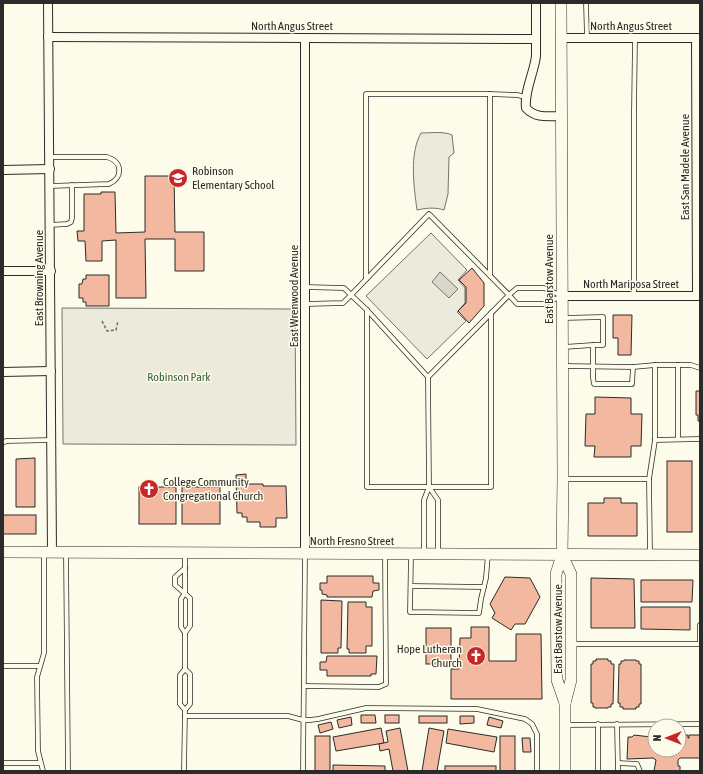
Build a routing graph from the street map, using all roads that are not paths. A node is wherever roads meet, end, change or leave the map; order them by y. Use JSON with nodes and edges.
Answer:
{"nodes":[{"id":1,"x":48,"y":3,"type":"edge"},
{"id":2,"x":536,"y":3,"type":"edge"},
{"id":3,"x":562,"y":3,"type":"edge"},
{"id":4,"x":586,"y":3,"type":"edge"},
{"id":5,"x":48,"y":37,"type":"junction"},
{"id":6,"x":305,"y":38,"type":"junction"},
{"id":7,"x":562,"y":38,"type":"junction"},
{"id":8,"x":587,"y":38,"type":"junction"},
{"id":9,"x":635,"y":38,"type":"junction"},
{"id":10,"x":698,"y":38,"type":"edge"},
{"id":11,"x":536,"y":39,"type":"junction"},
{"id":12,"x":490,"y":94,"type":"junction"},
{"id":13,"x":526,"y":96,"type":"junction"},
{"id":14,"x":562,"y":116,"type":"junction"},
{"id":15,"x":50,"y":156,"type":"junction"},
{"id":16,"x":3,"y":170,"type":"edge"},
{"id":17,"x":50,"y":170,"type":"junction"},
{"id":18,"x":72,"y":185,"type":"junction"},
{"id":19,"x":50,"y":186,"type":"junction"},
{"id":20,"x":50,"y":225,"type":"junction"},
{"id":21,"x":3,"y":271,"type":"edge"},
{"id":22,"x":51,"y":271,"type":"junction"},
{"id":23,"x":490,"y":275,"type":"junction"},
{"id":24,"x":366,"y":279,"type":"junction"},
{"id":25,"x":305,"y":287,"type":"junction"},
{"id":26,"x":351,"y":295,"type":"junction"},
{"id":27,"x":509,"y":295,"type":"junction"},
{"id":28,"x":634,"y":295,"type":"junction"},
{"id":29,"x":562,"y":296,"type":"junction"},
{"id":30,"x":699,"y":296,"type":"edge"},
{"id":31,"x":306,"y":304,"type":"junction"},
{"id":32,"x":367,"y":310,"type":"junction"},
{"id":33,"x":491,"y":313,"type":"junction"},
{"id":34,"x":563,"y":318,"type":"junction"},
{"id":35,"x":593,"y":345,"type":"junction"},
{"id":36,"x":563,"y":347,"type":"junction"},
{"id":37,"x":655,"y":365,"type":"junction"},
{"id":38,"x":678,"y":365,"type":"junction"},
{"id":39,"x":563,"y":366,"type":"junction"},
{"id":40,"x":592,"y":366,"type":"junction"},
{"id":41,"x":633,"y":367,"type":"junction"},
{"id":42,"x":700,"y":368,"type":"edge"},
{"id":43,"x":51,"y":371,"type":"junction"},
{"id":44,"x":3,"y":372,"type":"edge"},
{"id":45,"x":428,"y":377,"type":"junction"},
{"id":46,"x":678,"y":439,"type":"junction"},
{"id":47,"x":700,"y":439,"type":"edge"},
{"id":48,"x":52,"y":440,"type":"junction"},
{"id":49,"x":655,"y":440,"type":"junction"},
{"id":50,"x":3,"y":443,"type":"edge"},
{"id":51,"x":563,"y":479,"type":"junction"},
{"id":52,"x":649,"y":479,"type":"junction"},
{"id":53,"x":429,"y":487,"type":"junction"},
{"id":54,"x":3,"y":552,"type":"edge"},
{"id":55,"x":48,"y":553,"type":"junction"},
{"id":56,"x":66,"y":553,"type":"junction"},
{"id":57,"x":305,"y":553,"type":"junction"},
{"id":58,"x":185,"y":554,"type":"junction"},
{"id":59,"x":385,"y":554,"type":"junction"},
{"id":60,"x":411,"y":554,"type":"junction"},
{"id":61,"x":424,"y":554,"type":"junction"},
{"id":62,"x":438,"y":554,"type":"junction"},
{"id":63,"x":488,"y":554,"type":"junction"},
{"id":64,"x":562,"y":555,"type":"junction"},
{"id":65,"x":650,"y":555,"type":"junction"},
{"id":66,"x":700,"y":555,"type":"edge"},
{"id":67,"x":185,"y":568,"type":"junction"},
{"id":68,"x":411,"y":586,"type":"junction"},
{"id":69,"x":484,"y":587,"type":"junction"},
{"id":70,"x":185,"y":593,"type":"junction"},
{"id":71,"x":700,"y":625,"type":"edge"},
{"id":72,"x":185,"y":633,"type":"junction"},
{"id":73,"x":572,"y":644,"type":"junction"},
{"id":74,"x":3,"y":666,"type":"edge"},
{"id":75,"x":40,"y":666,"type":"junction"},
{"id":76,"x":185,"y":668,"type":"junction"},
{"id":77,"x":304,"y":686,"type":"junction"},
{"id":78,"x":565,"y":704,"type":"junction"},
{"id":79,"x":185,"y":710,"type":"junction"},
{"id":80,"x":185,"y":716,"type":"junction"},
{"id":81,"x":303,"y":720,"type":"junction"},
{"id":82,"x":598,"y":724,"type":"junction"},
{"id":83,"x":617,"y":724,"type":"junction"},
{"id":84,"x":700,"y":724,"type":"edge"},
{"id":85,"x":565,"y":725,"type":"junction"},
{"id":86,"x":3,"y":763,"type":"edge"},
{"id":87,"x":40,"y":763,"type":"junction"},
{"id":88,"x":618,"y":763,"type":"junction"},
{"id":89,"x":43,"y":771,"type":"edge"},
{"id":90,"x":68,"y":771,"type":"edge"},
{"id":91,"x":184,"y":771,"type":"edge"},
{"id":92,"x":303,"y":771,"type":"edge"},
{"id":93,"x":537,"y":771,"type":"edge"},
{"id":94,"x":565,"y":771,"type":"edge"},
{"id":95,"x":598,"y":771,"type":"edge"},
{"id":96,"x":618,"y":771,"type":"edge"},
{"id":97,"x":640,"y":771,"type":"edge"}],
"edges":[{"from":1,"to":5,"type":"street","name":"East Browning Avenue"},
{"from":2,"to":11,"type":"street"},
{"from":3,"to":7,"type":"main road","name":"East Barstow Avenue"},
{"from":4,"to":8,"type":"lane"},
{"from":5,"to":6,"type":"street","name":"North Angus Street"},
{"from":5,"to":15,"type":"street","name":"East Browning Avenue"},
{"from":6,"to":11,"type":"street","name":"North Angus Street"},
{"from":6,"to":25,"type":"street","name":"East Wrenwood Avenue"},
{"from":7,"to":8,"type":"street","name":"North Angus Street"},
{"from":7,"to":14,"type":"main road","name":"East Barstow Avenue"},
{"from":8,"to":9,"type":"street","name":"North Angus Street"},
{"from":9,"to":10,"type":"street","name":"North Angus Street"},
{"from":9,"to":28,"type":"lane"},
{"from":10,"to":30,"type":"street","name":"East San Madele Avenue"},
{"from":11,"to":13,"type":"street"},
{"from":12,"to":13,"type":"lane"},
{"from":12,"to":23,"type":"lane"},
{"from":12,"to":24,"type":"lane"},
{"from":13,"to":14,"type":"street"},
{"from":14,"to":29,"type":"main road","name":"East Barstow Avenue"},
{"from":15,"to":17,"type":"street","name":"East Browning Avenue"},
{"from":15,"to":18,"type":"lane"},
{"from":16,"to":17,"type":"street"},
{"from":17,"to":19,"type":"street","name":"East Browning Avenue"},
{"from":18,"to":19,"type":"lane"},
{"from":18,"to":20,"type":"lane"},
{"from":19,"to":20,"type":"street","name":"East Browning Avenue"},
{"from":20,"to":22,"type":"street","name":"East Browning Avenue"},
{"from":21,"to":22,"type":"street"},
{"from":22,"to":43,"type":"street","name":"East Browning Avenue"},
{"from":23,"to":24,"type":"lane"},
{"from":23,"to":27,"type":"lane"},
{"from":24,"to":26,"type":"lane"},
{"from":25,"to":26,"type":"lane"},
{"from":25,"to":31,"type":"street","name":"East Wrenwood Avenue"},
{"from":26,"to":31,"type":"lane"},
{"from":26,"to":32,"type":"lane"},
{"from":27,"to":29,"type":"lane"},
{"from":27,"to":29,"type":"lane"},
{"from":27,"to":33,"type":"lane"},
{"from":28,"to":29,"type":"street","name":"North Mariposa Street"},
{"from":28,"to":30,"type":"street","name":"North Mariposa Street"},
{"from":29,"to":34,"type":"main road","name":"East Barstow Avenue"},
{"from":31,"to":57,"type":"street","name":"East Wrenwood Avenue"},
{"from":32,"to":45,"type":"lane"},
{"from":32,"to":53,"type":"lane"},
{"from":33,"to":45,"type":"lane"},
{"from":33,"to":53,"type":"lane"},
{"from":34,"to":35,"type":"lane"},
{"from":34,"to":36,"type":"main road","name":"East Barstow Avenue"},
{"from":35,"to":36,"type":"lane"},
{"from":35,"to":40,"type":"lane"},
{"from":36,"to":39,"type":"main road","name":"East Barstow Avenue"},
{"from":37,"to":38,"type":"lane"},
{"from":37,"to":41,"type":"lane"},
{"from":37,"to":49,"type":"lane"},
{"from":38,"to":42,"type":"lane"},
{"from":38,"to":46,"type":"lane"},
{"from":39,"to":40,"type":"lane"},
{"from":39,"to":51,"type":"main road","name":"East Barstow Avenue"},
{"from":40,"to":41,"type":"lane"},
{"from":40,"to":41,"type":"lane"},
{"from":43,"to":44,"type":"street"},
{"from":43,"to":48,"type":"street","name":"East Browning Avenue"},
{"from":45,"to":53,"type":"lane"},
{"from":46,"to":47,"type":"lane"},
{"from":46,"to":49,"type":"lane"},
{"from":48,"to":50,"type":"lane"},
{"from":48,"to":55,"type":"street","name":"East Browning Avenue"},
{"from":49,"to":52,"type":"lane"},
{"from":51,"to":52,"type":"lane"},
{"from":51,"to":64,"type":"main road","name":"East Barstow Avenue"},
{"from":52,"to":65,"type":"lane"},
{"from":53,"to":61,"type":"lane"},
{"from":53,"to":62,"type":"lane"},
{"from":54,"to":55,"type":"main road","name":"North Fresno Street"},
{"from":55,"to":56,"type":"main road","name":"North Fresno Street"},
{"from":55,"to":75,"type":"lane"},
{"from":56,"to":58,"type":"main road","name":"North Fresno Street"},
{"from":56,"to":90,"type":"lane"},
{"from":57,"to":58,"type":"main road","name":"North Fresno Street"},
{"from":57,"to":59,"type":"main road","name":"North Fresno Street"},
{"from":57,"to":77,"type":"lane"},
{"from":58,"to":67,"type":"lane"},
{"from":59,"to":60,"type":"main road","name":"North Fresno Street"},
{"from":59,"to":77,"type":"lane"},
{"from":60,"to":61,"type":"main road","name":"North Fresno Street"},
{"from":60,"to":68,"type":"lane"},
{"from":61,"to":62,"type":"main road","name":"North Fresno Street"},
{"from":62,"to":63,"type":"main road","name":"North Fresno Street"},
{"from":63,"to":64,"type":"main road","name":"North Fresno Street"},
{"from":63,"to":69,"type":"lane"},
{"from":64,"to":65,"type":"main road","name":"North Fresno Street"},
{"from":64,"to":73,"type":"main road","name":"East Barstow Avenue"},
{"from":64,"to":78,"type":"main road","name":"East Barstow Avenue"},
{"from":65,"to":66,"type":"main road","name":"North Fresno Street"},
{"from":67,"to":70,"type":"lane"},
{"from":67,"to":70,"type":"lane"},
{"from":68,"to":69,"type":"lane"},
{"from":68,"to":69,"type":"lane"},
{"from":70,"to":72,"type":"lane"},
{"from":70,"to":72,"type":"lane"},
{"from":71,"to":73,"type":"lane"},
{"from":72,"to":76,"type":"lane"},
{"from":73,"to":78,"type":"main road","name":"East Barstow Avenue"},
{"from":74,"to":75,"type":"lane"},
{"from":75,"to":87,"type":"lane"},
{"from":76,"to":79,"type":"lane"},
{"from":76,"to":79,"type":"lane"},
{"from":77,"to":81,"type":"lane"},
{"from":78,"to":85,"type":"main road","name":"East Barstow Avenue"},
{"from":79,"to":80,"type":"lane"},
{"from":80,"to":81,"type":"lane"},
{"from":80,"to":91,"type":"lane"},
{"from":81,"to":92,"type":"lane"},
{"from":81,"to":93,"type":"lane"},
{"from":82,"to":83,"type":"lane"},
{"from":82,"to":85,"type":"lane"},
{"from":82,"to":95,"type":"lane"},
{"from":83,"to":84,"type":"lane"},
{"from":83,"to":88,"type":"lane"},
{"from":85,"to":94,"type":"main road","name":"East Barstow Avenue"},
{"from":86,"to":87,"type":"lane"},
{"from":87,"to":89,"type":"lane"},
{"from":88,"to":96,"type":"lane"},
{"from":88,"to":97,"type":"lane"}]}
